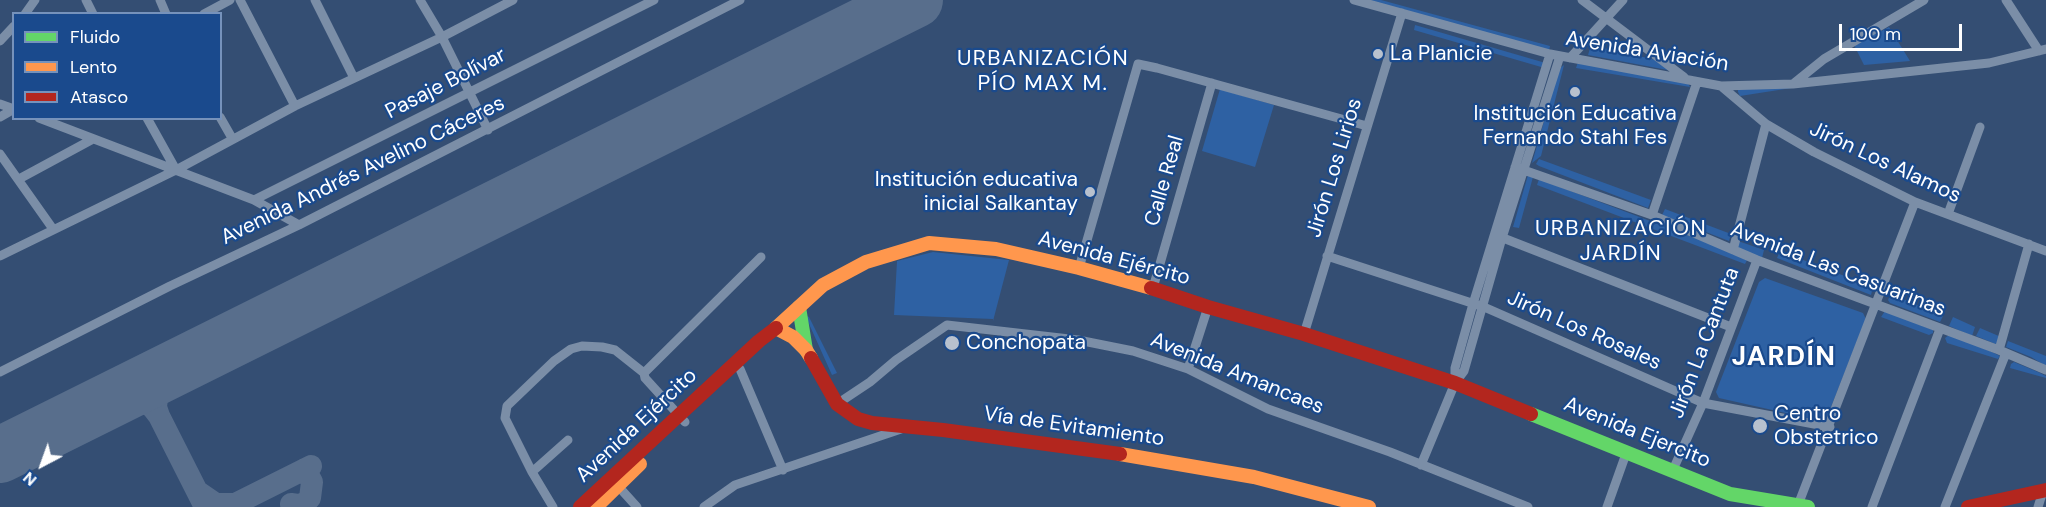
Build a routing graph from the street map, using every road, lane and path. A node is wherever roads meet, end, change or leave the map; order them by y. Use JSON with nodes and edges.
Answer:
{"nodes":[{"id":1,"x":230,"y":0,"type":"edge"},
{"id":2,"x":240,"y":0,"type":"edge"},
{"id":3,"x":315,"y":0,"type":"edge"},
{"id":4,"x":420,"y":0,"type":"edge"},
{"id":5,"x":513,"y":0,"type":"edge"},
{"id":6,"x":654,"y":0,"type":"edge"},
{"id":7,"x":740,"y":0,"type":"edge"},
{"id":8,"x":1354,"y":0,"type":"edge"},
{"id":9,"x":1582,"y":0,"type":"edge"},
{"id":10,"x":1623,"y":0,"type":"edge"},
{"id":11,"x":1924,"y":0,"type":"edge"},
{"id":12,"x":2006,"y":0,"type":"edge"},
{"id":13,"x":208,"y":12,"type":"edge"},
{"id":14,"x":1402,"y":13,"type":"junction"},
{"id":15,"x":1605,"y":19,"type":"junction"},
{"id":16,"x":12,"y":29,"type":"edge"},
{"id":17,"x":442,"y":37,"type":"junction"},
{"id":18,"x":0,"y":41,"type":"edge"},
{"id":19,"x":2043,"y":50,"type":"edge"},
{"id":20,"x":1555,"y":55,"type":"junction"},
{"id":21,"x":1570,"y":58,"type":"junction"},
{"id":22,"x":354,"y":78,"type":"junction"},
{"id":23,"x":1686,"y":79,"type":"junction"},
{"id":24,"x":1697,"y":82,"type":"junction"},
{"id":25,"x":1212,"y":83,"type":"junction"},
{"id":26,"x":1793,"y":84,"type":"junction"},
{"id":27,"x":1721,"y":86,"type":"junction"},
{"id":28,"x":469,"y":92,"type":"junction"},
{"id":29,"x":295,"y":106,"type":"junction"},
{"id":30,"x":44,"y":120,"type":"edge"},
{"id":31,"x":148,"y":120,"type":"edge"},
{"id":32,"x":222,"y":120,"type":"edge"},
{"id":33,"x":1766,"y":124,"type":"junction"},
{"id":34,"x":1366,"y":126,"type":"junction"},
{"id":35,"x":1980,"y":127,"type":"dead end"},
{"id":36,"x":488,"y":130,"type":"junction"},
{"id":37,"x":232,"y":138,"type":"junction"},
{"id":38,"x":93,"y":139,"type":"junction"},
{"id":39,"x":0,"y":154,"type":"edge"},
{"id":40,"x":1520,"y":169,"type":"junction"},
{"id":41,"x":176,"y":170,"type":"junction"},
{"id":42,"x":19,"y":178,"type":"junction"},
{"id":43,"x":254,"y":201,"type":"junction"},
{"id":44,"x":1915,"y":202,"type":"junction"},
{"id":45,"x":1948,"y":214,"type":"junction"},
{"id":46,"x":1652,"y":215,"type":"junction"},
{"id":47,"x":299,"y":225,"type":"junction"},
{"id":48,"x":53,"y":229,"type":"junction"},
{"id":49,"x":1499,"y":237,"type":"junction"},
{"id":50,"x":2030,"y":244,"type":"junction"},
{"id":51,"x":1733,"y":250,"type":"junction"},
{"id":52,"x":2046,"y":251,"type":"edge"},
{"id":53,"x":0,"y":256,"type":"edge"},
{"id":54,"x":1327,"y":256,"type":"junction"},
{"id":55,"x":761,"y":257,"type":"dead end"},
{"id":56,"x":1756,"y":260,"type":"junction"},
{"id":57,"x":1079,"y":268,"type":"junction"},
{"id":58,"x":1153,"y":288,"type":"junction"},
{"id":59,"x":1473,"y":304,"type":"junction"},
{"id":60,"x":1875,"y":304,"type":"junction"},
{"id":61,"x":798,"y":307,"type":"junction"},
{"id":62,"x":1208,"y":307,"type":"junction"},
{"id":63,"x":1484,"y":307,"type":"junction"},
{"id":64,"x":1731,"y":327,"type":"junction"},
{"id":65,"x":776,"y":328,"type":"junction"},
{"id":66,"x":1940,"y":329,"type":"junction"},
{"id":67,"x":1304,"y":334,"type":"junction"},
{"id":68,"x":806,"y":350,"type":"junction"},
{"id":69,"x":2003,"y":351,"type":"junction"},
{"id":70,"x":740,"y":369,"type":"junction"},
{"id":71,"x":1188,"y":369,"type":"junction"},
{"id":72,"x":2046,"y":370,"type":"edge"},
{"id":73,"x":0,"y":372,"type":"edge"},
{"id":74,"x":644,"y":373,"type":"junction"},
{"id":75,"x":1455,"y":383,"type":"junction"},
{"id":76,"x":1703,"y":403,"type":"junction"},
{"id":77,"x":837,"y":404,"type":"junction"},
{"id":78,"x":682,"y":419,"type":"junction"},
{"id":79,"x":906,"y":427,"type":"junction"},
{"id":80,"x":1830,"y":427,"type":"junction"},
{"id":81,"x":568,"y":441,"type":"dead end"},
{"id":82,"x":1628,"y":451,"type":"junction"},
{"id":83,"x":1421,"y":465,"type":"junction"},
{"id":84,"x":783,"y":470,"type":"junction"},
{"id":85,"x":532,"y":472,"type":"junction"},
{"id":86,"x":1672,"y":472,"type":"junction"},
{"id":87,"x":618,"y":486,"type":"junction"},
{"id":88,"x":2044,"y":490,"type":"edge"},
{"id":89,"x":1729,"y":500,"type":"edge"},
{"id":90,"x":1803,"y":506,"type":"edge"},
{"id":91,"x":554,"y":507,"type":"edge"},
{"id":92,"x":580,"y":507,"type":"edge"},
{"id":93,"x":596,"y":507,"type":"edge"},
{"id":94,"x":637,"y":507,"type":"edge"},
{"id":95,"x":704,"y":507,"type":"edge"},
{"id":96,"x":1369,"y":507,"type":"edge"},
{"id":97,"x":1528,"y":507,"type":"edge"},
{"id":98,"x":1607,"y":507,"type":"edge"},
{"id":99,"x":1872,"y":507,"type":"edge"},
{"id":100,"x":1945,"y":507,"type":"edge"},
{"id":101,"x":1968,"y":507,"type":"edge"},
{"id":102,"x":2038,"y":507,"type":"edge"}],
"edges":[{"from":1,"to":13,"type":"street"},
{"from":2,"to":29,"type":"street"},
{"from":3,"to":22,"type":"street"},
{"from":4,"to":17,"type":"street"},
{"from":5,"to":17,"type":"street"},
{"from":6,"to":28,"type":"street","name":"Pasaje Bolívar"},
{"from":7,"to":36,"type":"street","name":"Avenida Andrés Avelino Cáceres"},
{"from":8,"to":14,"type":"street","name":"Avenida Aviación"},
{"from":9,"to":15,"type":"street"},
{"from":10,"to":15,"type":"street"},
{"from":11,"to":26,"type":"street"},
{"from":12,"to":19,"type":"street"},
{"from":14,"to":20,"type":"street","name":"Avenida Aviación"},
{"from":14,"to":34,"type":"street","name":"Jirón Los Lirios"},
{"from":15,"to":21,"type":"street"},
{"from":15,"to":23,"type":"street"},
{"from":16,"to":18,"type":"street"},
{"from":17,"to":22,"type":"street"},
{"from":17,"to":28,"type":"street"},
{"from":19,"to":26,"type":"street","name":"Avenida Aviación"},
{"from":20,"to":21,"type":"street","name":"Avenida Aviación"},
{"from":20,"to":40,"type":"street"},
{"from":21,"to":23,"type":"street","name":"Avenida Aviación"},
{"from":22,"to":29,"type":"street"},
{"from":23,"to":24,"type":"street","name":"Avenida Aviación"},
{"from":24,"to":27,"type":"street","name":"Avenida Aviación"},
{"from":24,"to":46,"type":"street"},
{"from":25,"to":34,"type":"street"},
{"from":25,"to":57,"type":"street"},
{"from":25,"to":58,"type":"street","name":"Calle Real"},
{"from":26,"to":27,"type":"street","name":"Avenida Aviación"},
{"from":27,"to":33,"type":"street","name":"Jirón Los Alamos"},
{"from":28,"to":36,"type":"street"},
{"from":28,"to":43,"type":"street","name":"Pasaje Bolívar"},
{"from":29,"to":37,"type":"street"},
{"from":30,"to":38,"type":"street"},
{"from":31,"to":41,"type":"street"},
{"from":32,"to":37,"type":"street"},
{"from":33,"to":44,"type":"street","name":"Jirón Los Alamos"},
{"from":33,"to":51,"type":"street","name":"Jirón La Cantuta"},
{"from":34,"to":54,"type":"street","name":"Jirón Los Lirios"},
{"from":35,"to":45,"type":"street"},
{"from":36,"to":47,"type":"street","name":"Avenida Andrés Avelino Cáceres"},
{"from":37,"to":41,"type":"street"},
{"from":38,"to":41,"type":"street"},
{"from":38,"to":42,"type":"street"},
{"from":39,"to":42,"type":"street"},
{"from":40,"to":46,"type":"street","name":"Avenida Las Casuarinas"},
{"from":40,"to":49,"type":"street"},
{"from":41,"to":43,"type":"street"},
{"from":41,"to":48,"type":"street"},
{"from":42,"to":48,"type":"street"},
{"from":43,"to":47,"type":"street"},
{"from":44,"to":45,"type":"street","name":"Jirón Los Alamos"},
{"from":44,"to":60,"type":"street"},
{"from":45,"to":50,"type":"street","name":"Jirón Los Alamos"},
{"from":46,"to":51,"type":"street","name":"Avenida Las Casuarinas"},
{"from":47,"to":73,"type":"street","name":"Avenida Andrés Avelino Cáceres"},
{"from":48,"to":53,"type":"street"},
{"from":49,"to":59,"type":"street"},
{"from":49,"to":63,"type":"street"},
{"from":49,"to":64,"type":"street"},
{"from":50,"to":52,"type":"street","name":"Jirón Los Alamos"},
{"from":50,"to":69,"type":"street"},
{"from":51,"to":56,"type":"street","name":"Avenida Las Casuarinas"},
{"from":54,"to":59,"type":"street","name":"Jirón Los Rosales"},
{"from":54,"to":67,"type":"street","name":"Jirón Los Lirios"},
{"from":55,"to":74,"type":"street"},
{"from":56,"to":60,"type":"street","name":"Avenida Las Casuarinas"},
{"from":56,"to":64,"type":"street","name":"Jirón La Cantuta"},
{"from":57,"to":58,"type":"main road","name":"Avenida Ejército"},
{"from":57,"to":61,"type":"main road","name":"Avenida Ejército"},
{"from":58,"to":62,"type":"main road","name":"Avenida Ejército"},
{"from":59,"to":63,"type":"street","name":"Jirón Los Rosales"},
{"from":59,"to":75,"type":"street"},
{"from":60,"to":66,"type":"street","name":"Avenida Las Casuarinas"},
{"from":60,"to":80,"type":"street"},
{"from":61,"to":65,"type":"main road","name":"Avenida Ejército"},
{"from":61,"to":68,"type":"main road","name":"Vía de Evitamiento"},
{"from":62,"to":67,"type":"main road","name":"Avenida Ejército"},
{"from":62,"to":71,"type":"street"},
{"from":63,"to":75,"type":"street"},
{"from":63,"to":76,"type":"street","name":"Jirón Los Rosales"},
{"from":64,"to":76,"type":"street","name":"Jirón La Cantuta"},
{"from":65,"to":68,"type":"main road","name":"Vía de Evitamiento"},
{"from":65,"to":70,"type":"main road","name":"Avenida Ejército"},
{"from":65,"to":78,"type":"main road","name":"Avenida Ejército"},
{"from":66,"to":69,"type":"street","name":"Avenida Las Casuarinas"},
{"from":66,"to":99,"type":"street"},
{"from":67,"to":75,"type":"main road","name":"Avenida Ejército"},
{"from":68,"to":77,"type":"main road","name":"Vía de Evitamiento"},
{"from":69,"to":72,"type":"street","name":"Avenida Las Casuarinas"},
{"from":69,"to":100,"type":"street"},
{"from":70,"to":78,"type":"main road","name":"Avenida Ejército"},
{"from":70,"to":84,"type":"street"},
{"from":71,"to":77,"type":"street","name":"Avenida Amancaes"},
{"from":71,"to":83,"type":"street","name":"Avenida Amancaes"},
{"from":74,"to":78,"type":"street"},
{"from":74,"to":85,"type":"street"},
{"from":75,"to":82,"type":"main road","name":"Avenida Ejercito"},
{"from":75,"to":83,"type":"street"},
{"from":76,"to":80,"type":"street","name":"Jirón Los Rosales"},
{"from":76,"to":86,"type":"street","name":"Jirón La Cantuta"},
{"from":77,"to":79,"type":"main road","name":"Vía de Evitamiento"},
{"from":78,"to":87,"type":"main road","name":"Avenida Ejército"},
{"from":78,"to":92,"type":"main road","name":"Avenida Ejército"},
{"from":79,"to":84,"type":"street"},
{"from":79,"to":96,"type":"main road","name":"Vía de Evitamiento"},
{"from":80,"to":90,"type":"street"},
{"from":81,"to":85,"type":"street"},
{"from":82,"to":86,"type":"main road","name":"Avenida Ejercito"},
{"from":82,"to":98,"type":"street"},
{"from":83,"to":97,"type":"street","name":"Avenida Amancaes"},
{"from":84,"to":95,"type":"street"},
{"from":85,"to":91,"type":"street"},
{"from":86,"to":89,"type":"main road","name":"Avenida Ejercito"},
{"from":87,"to":93,"type":"main road","name":"Avenida Ejército"},
{"from":87,"to":94,"type":"street"},
{"from":88,"to":101,"type":"main road"},
{"from":88,"to":102,"type":"street"},
{"from":89,"to":90,"type":"main road","name":"Avenida Ejercito"}]}
